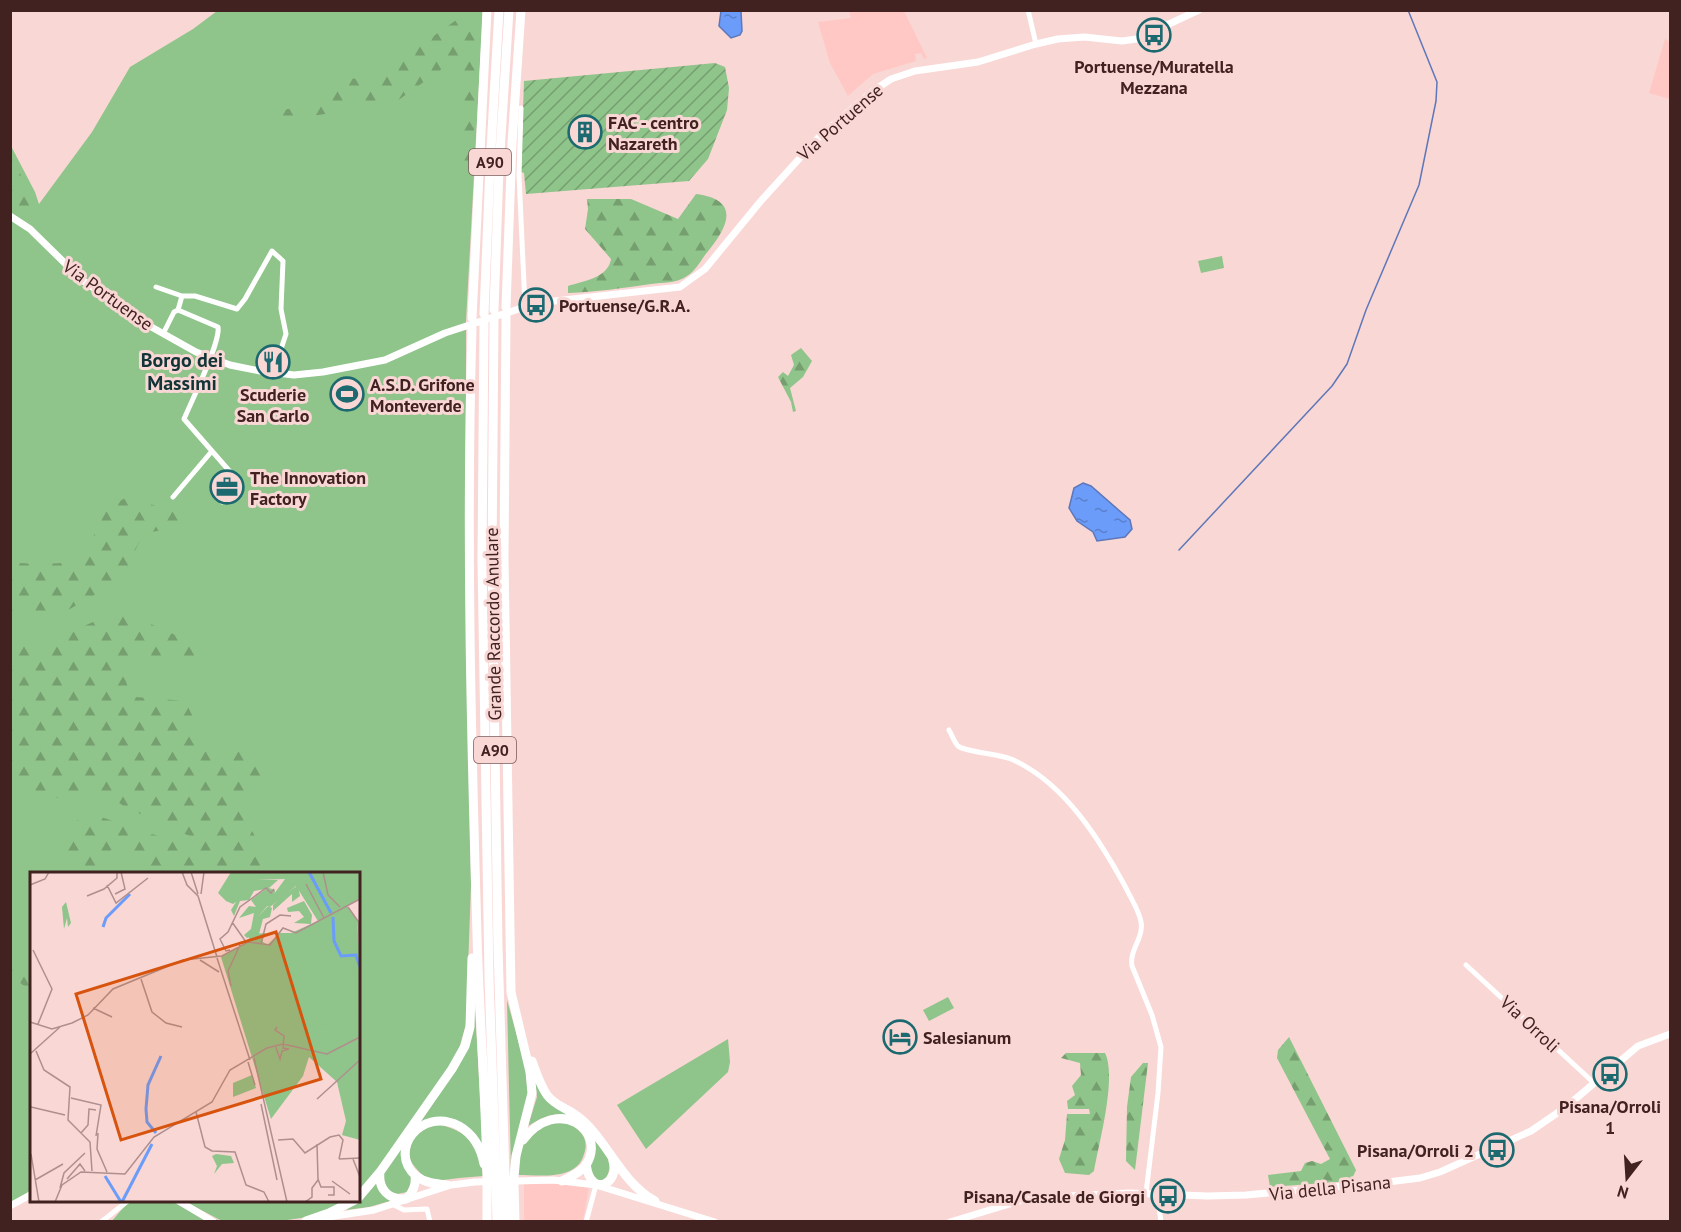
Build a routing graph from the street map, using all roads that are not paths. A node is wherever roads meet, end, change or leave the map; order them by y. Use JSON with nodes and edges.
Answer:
{"nodes":[{"id":1,"x":487,"y":10,"type":"edge"},
{"id":2,"x":499,"y":10,"type":"edge"},
{"id":3,"x":508,"y":10,"type":"edge"},
{"id":4,"x":520,"y":10,"type":"edge"},
{"id":5,"x":1028,"y":10,"type":"edge"},
{"id":6,"x":1199,"y":10,"type":"edge"},
{"id":7,"x":1036,"y":44,"type":"junction"},
{"id":8,"x":521,"y":108,"type":"dead end"},
{"id":9,"x":10,"y":216,"type":"edge"},
{"id":10,"x":156,"y":287,"type":"dead end"},
{"id":11,"x":182,"y":296,"type":"junction"},
{"id":12,"x":525,"y":306,"type":"junction"},
{"id":13,"x":178,"y":310,"type":"junction"},
{"id":14,"x":494,"y":310,"type":"dead end"},
{"id":15,"x":508,"y":311,"type":"junction"},
{"id":16,"x":469,"y":324,"type":"junction"},
{"id":17,"x":163,"y":334,"type":"junction"},
{"id":18,"x":209,"y":358,"type":"junction"},
{"id":19,"x":273,"y":373,"type":"junction"},
{"id":20,"x":212,"y":451,"type":"junction"},
{"id":21,"x":173,"y":497,"type":"dead end"},
{"id":22,"x":222,"y":502,"type":"dead end"},
{"id":23,"x":949,"y":730,"type":"dead end"},
{"id":24,"x":475,"y":868,"type":"junction"},
{"id":25,"x":1466,"y":965,"type":"dead end"},
{"id":26,"x":513,"y":1008,"type":"junction"},
{"id":27,"x":1671,"y":1034,"type":"edge"},
{"id":28,"x":1594,"y":1083,"type":"junction"},
{"id":29,"x":519,"y":1147,"type":"junction"},
{"id":30,"x":612,"y":1158,"type":"junction"},
{"id":31,"x":586,"y":1164,"type":"junction"},
{"id":32,"x":380,"y":1172,"type":"junction"},
{"id":33,"x":415,"y":1175,"type":"junction"},
{"id":34,"x":499,"y":1180,"type":"junction"},
{"id":35,"x":562,"y":1181,"type":"junction"},
{"id":36,"x":447,"y":1185,"type":"junction"},
{"id":37,"x":596,"y":1185,"type":"junction"},
{"id":38,"x":1146,"y":1193,"type":"junction"},
{"id":39,"x":1157,"y":1194,"type":"junction"},
{"id":40,"x":30,"y":1195,"type":"edge"},
{"id":41,"x":360,"y":1195,"type":"edge"},
{"id":42,"x":405,"y":1199,"type":"junction"},
{"id":43,"x":655,"y":1201,"type":"junction"},
{"id":44,"x":126,"y":1202,"type":"edge"},
{"id":45,"x":181,"y":1202,"type":"edge"},
{"id":46,"x":351,"y":1202,"type":"edge"},
{"id":47,"x":392,"y":1204,"type":"junction"},
{"id":48,"x":10,"y":1206,"type":"edge"},
{"id":49,"x":101,"y":1221,"type":"edge"},
{"id":50,"x":214,"y":1221,"type":"edge"},
{"id":51,"x":302,"y":1221,"type":"edge"},
{"id":52,"x":306,"y":1221,"type":"edge"},
{"id":53,"x":430,"y":1221,"type":"edge"},
{"id":54,"x":488,"y":1221,"type":"edge"},
{"id":55,"x":497,"y":1221,"type":"edge"},
{"id":56,"x":506,"y":1221,"type":"edge"},
{"id":57,"x":515,"y":1221,"type":"edge"},
{"id":58,"x":586,"y":1221,"type":"edge"},
{"id":59,"x":715,"y":1221,"type":"edge"},
{"id":60,"x":950,"y":1221,"type":"edge"},
{"id":61,"x":1161,"y":1221,"type":"edge"}],
"edges":[{"from":1,"to":16,"type":"highway","name":"Grande Raccordo Anulare"},
{"from":2,"to":34,"type":"highway","name":"Grande Raccordo Anulare","number":"A90"},
{"from":3,"to":14,"type":"highway","number":"A90"},
{"from":4,"to":15,"type":"highway","name":"Grande Raccordo Anulare"},
{"from":5,"to":7,"type":"street"},
{"from":6,"to":7,"type":"main road","name":"Via Portuense"},
{"from":7,"to":12,"type":"main road","name":"Via Portuense"},
{"from":8,"to":12,"type":"street"},
{"from":9,"to":17,"type":"main road","name":"Via Portuense"},
{"from":10,"to":11,"type":"street"},
{"from":11,"to":13,"type":"street"},
{"from":11,"to":19,"type":"street"},
{"from":12,"to":15,"type":"main road","name":"Via Portuense"},
{"from":13,"to":17,"type":"street"},
{"from":13,"to":18,"type":"street"},
{"from":15,"to":16,"type":"main road","name":"Via Portuense"},
{"from":15,"to":26,"type":"highway","name":"Grande Raccordo Anulare"},
{"from":16,"to":19,"type":"main road","name":"Via Portuense"},
{"from":16,"to":24,"type":"highway","name":"Grande Raccordo Anulare"},
{"from":17,"to":18,"type":"main road","name":"Via Portuense"},
{"from":18,"to":19,"type":"main road","name":"Via Portuense"},
{"from":18,"to":20,"type":"street"},
{"from":20,"to":21,"type":"street"},
{"from":20,"to":22,"type":"street"},
{"from":23,"to":38,"type":"street"},
{"from":24,"to":32,"type":"highway"},
{"from":24,"to":34,"type":"highway"},
{"from":25,"to":28,"type":"street","name":"Via Orroli"},
{"from":26,"to":29,"type":"highway","name":"Grande Raccordo Anulare"},
{"from":26,"to":30,"type":"highway"},
{"from":27,"to":28,"type":"main road","name":"Via della Pisana"},
{"from":28,"to":39,"type":"main road","name":"Via della Pisana"},
{"from":29,"to":31,"type":"highway"},
{"from":29,"to":34,"type":"highway","name":"Grande Raccordo Anulare"},
{"from":30,"to":37,"type":"highway"},
{"from":30,"to":43,"type":"highway"},
{"from":31,"to":35,"type":"highway"},
{"from":31,"to":37,"type":"highway"},
{"from":32,"to":41,"type":"highway"},
{"from":32,"to":42,"type":"highway"},
{"from":33,"to":34,"type":"highway"},
{"from":33,"to":36,"type":"highway"},
{"from":33,"to":42,"type":"highway"},
{"from":34,"to":54,"type":"highway","name":"Grande Raccordo Anulare"},
{"from":34,"to":55,"type":"highway","name":"Grande Raccordo Anulare","number":"A90"},
{"from":34,"to":56,"type":"highway","name":"Grande Raccordo Anulare","number":"A90"},
{"from":34,"to":57,"type":"highway","name":"Grande Raccordo Anulare"},
{"from":35,"to":36,"type":"main road"},
{"from":35,"to":37,"type":"main road"},
{"from":36,"to":42,"type":"main road"},
{"from":37,"to":43,"type":"main road"},
{"from":37,"to":58,"type":"street"},
{"from":38,"to":39,"type":"main road","name":"Via della Pisana"},
{"from":38,"to":60,"type":"main road","name":"Via della Pisana"},
{"from":39,"to":61,"type":"street"},
{"from":40,"to":48,"type":"main road"},
{"from":42,"to":47,"type":"main road"},
{"from":43,"to":59,"type":"main road"},
{"from":44,"to":49,"type":"street"},
{"from":45,"to":50,"type":"main road"},
{"from":46,"to":52,"type":"highway"},
{"from":47,"to":52,"type":"main road"},
{"from":47,"to":53,"type":"street"},
{"from":51,"to":52,"type":"main road"}]}
